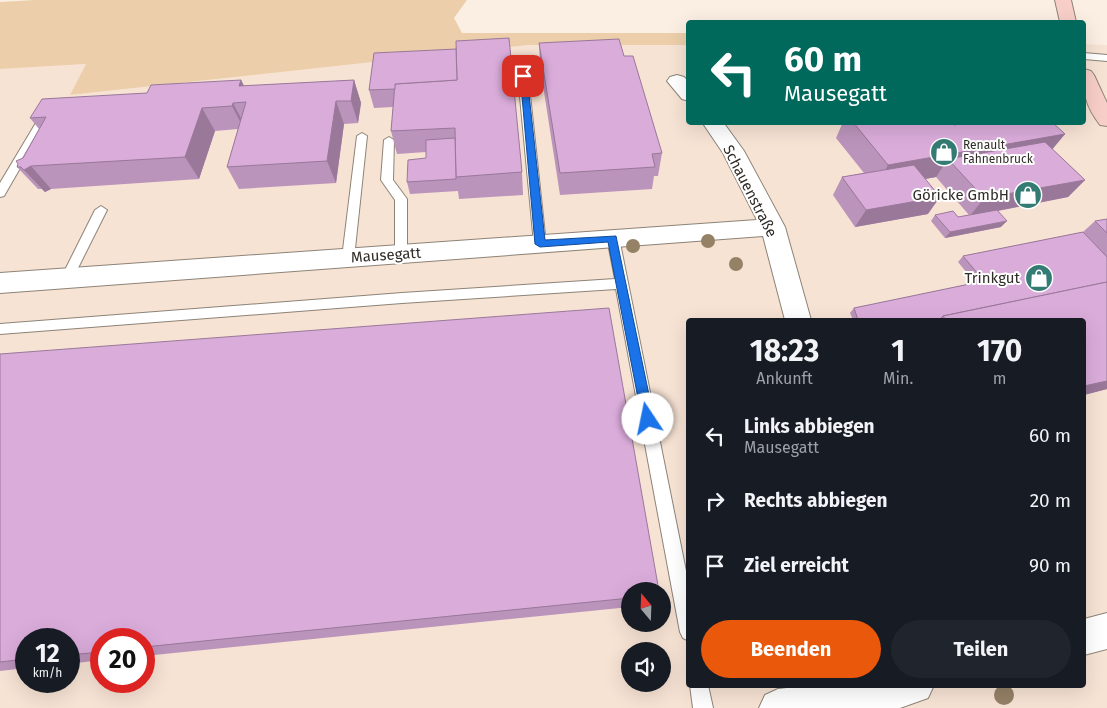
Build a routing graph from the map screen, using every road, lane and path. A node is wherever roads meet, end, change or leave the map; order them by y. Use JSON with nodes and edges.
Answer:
{"nodes":[{"id":1,"x":1063,"y":0,"type":"edge"},
{"id":2,"x":1068,"y":20,"type":"edge"},
{"id":3,"x":1086,"y":56,"type":"edge"},
{"id":4,"x":1107,"y":58,"type":"edge"},
{"id":5,"x":523,"y":76,"type":"dead end"},
{"id":6,"x":1086,"y":78,"type":"edge"},
{"id":7,"x":50,"y":107,"type":"edge"},
{"id":8,"x":1107,"y":120,"type":"edge"},
{"id":9,"x":714,"y":125,"type":"edge"},
{"id":10,"x":362,"y":136,"type":"dead end"},
{"id":11,"x":389,"y":140,"type":"edge"},
{"id":12,"x":0,"y":193,"type":"edge"},
{"id":13,"x":101,"y":210,"type":"dead end"},
{"id":14,"x":773,"y":227,"type":"junction"},
{"id":15,"x":613,"y":238,"type":"junction"},
{"id":16,"x":540,"y":244,"type":"junction"},
{"id":17,"x":401,"y":254,"type":"junction"},
{"id":18,"x":348,"y":258,"type":"junction"},
{"id":19,"x":67,"y":278,"type":"junction"},
{"id":20,"x":0,"y":283,"type":"edge"},
{"id":21,"x":621,"y":284,"type":"junction"},
{"id":22,"x":797,"y":318,"type":"edge"},
{"id":23,"x":0,"y":329,"type":"edge"},
{"id":24,"x":686,"y":617,"type":"edge"},
{"id":25,"x":1107,"y":631,"type":"edge"},
{"id":26,"x":1086,"y":636,"type":"edge"},
{"id":27,"x":700,"y":688,"type":"edge"},
{"id":28,"x":904,"y":688,"type":"edge"},
{"id":29,"x":873,"y":697,"type":"edge"},
{"id":30,"x":703,"y":708,"type":"edge"},
{"id":31,"x":778,"y":708,"type":"edge"}],
"edges":[{"from":1,"to":2,"type":"street"},
{"from":3,"to":4,"type":"lane"},
{"from":5,"to":16,"type":"lane"},
{"from":6,"to":8,"type":"street"},
{"from":7,"to":12,"type":"lane"},
{"from":9,"to":14,"type":"street","name":"Schauenstraße"},
{"from":10,"to":18,"type":"lane"},
{"from":11,"to":17,"type":"lane"},
{"from":13,"to":19,"type":"lane"},
{"from":14,"to":15,"type":"street","name":"Mausegatt"},
{"from":14,"to":22,"type":"street","name":"Schauenstraße"},
{"from":15,"to":16,"type":"street","name":"Mausegatt"},
{"from":15,"to":21,"type":"lane"},
{"from":16,"to":17,"type":"street","name":"Mausegatt"},
{"from":17,"to":18,"type":"street","name":"Mausegatt"},
{"from":18,"to":19,"type":"street","name":"Mausegatt"},
{"from":19,"to":20,"type":"street","name":"Mausegatt"},
{"from":21,"to":23,"type":"lane"},
{"from":21,"to":24,"type":"lane"},
{"from":25,"to":26,"type":"street"},
{"from":27,"to":30,"type":"lane"},
{"from":28,"to":29,"type":"street"},
{"from":29,"to":31,"type":"street"}]}
